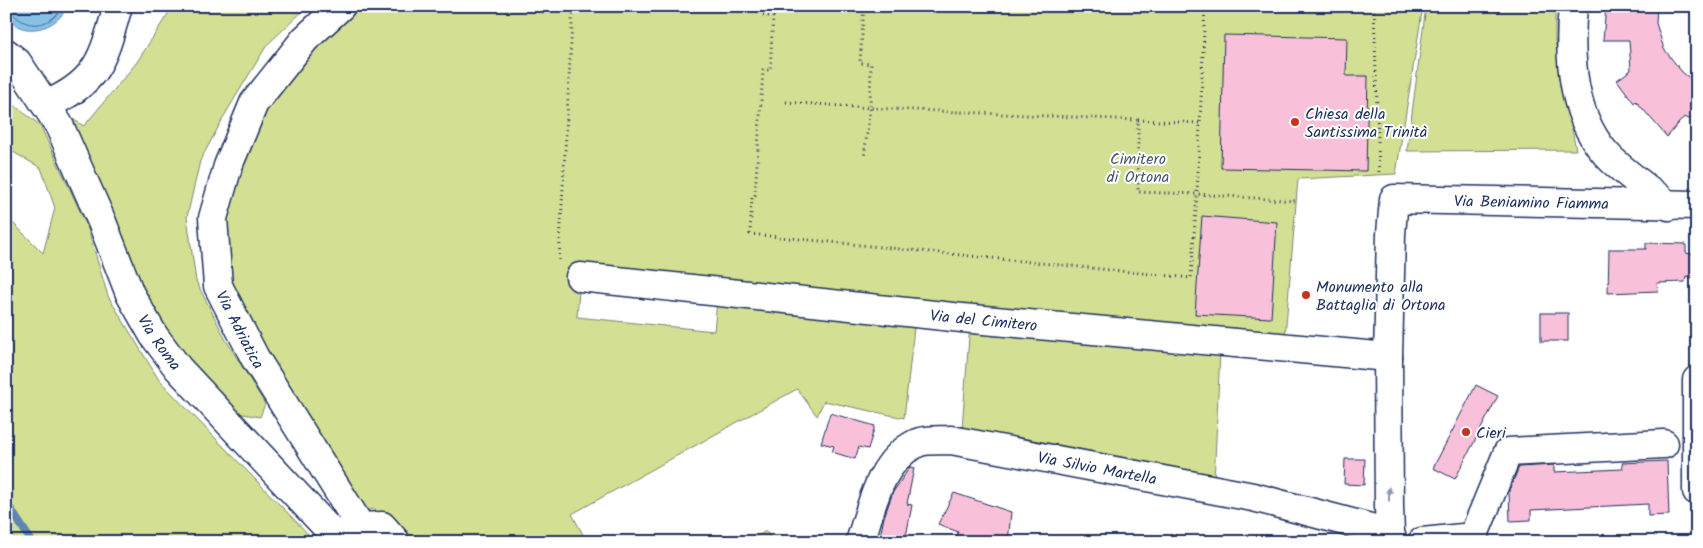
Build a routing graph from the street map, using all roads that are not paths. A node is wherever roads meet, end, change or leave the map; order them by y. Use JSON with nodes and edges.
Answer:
{"nodes":[{"id":1,"x":118,"y":6,"type":"edge"},
{"id":2,"x":341,"y":6,"type":"edge"},
{"id":3,"x":1573,"y":6,"type":"edge"},
{"id":4,"x":6,"y":53,"type":"edge"},
{"id":5,"x":46,"y":106,"type":"junction"},
{"id":6,"x":1394,"y":199,"type":"joint"},
{"id":7,"x":1697,"y":205,"type":"edge"},
{"id":8,"x":1669,"y":206,"type":"junction"},
{"id":9,"x":580,"y":277,"type":"road end"},
{"id":10,"x":1388,"y":357,"type":"junction"},
{"id":11,"x":1696,"y":380,"type":"edge"},
{"id":12,"x":1664,"y":444,"type":"dead end"},
{"id":13,"x":1481,"y":483,"type":"dead end"},
{"id":14,"x":1697,"y":491,"type":"edge"},
{"id":15,"x":365,"y":535,"type":"edge"},
{"id":16,"x":1392,"y":538,"type":"edge"},
{"id":17,"x":1457,"y":538,"type":"junction"},
{"id":18,"x":396,"y":542,"type":"edge"},
{"id":19,"x":860,"y":542,"type":"edge"},
{"id":20,"x":1422,"y":542,"type":"edge"}],
"edges":[{"from":1,"to":5,"type":"street"},
{"from":2,"to":15,"type":"street","name":"Via Adriatica"},
{"from":3,"to":8,"type":"street"},
{"from":4,"to":5,"type":"street","name":"Via Roma"},
{"from":5,"to":15,"type":"street","name":"Via Roma"},
{"from":6,"to":8,"type":"street","name":"Via Beniamino Fiamma"},
{"from":6,"to":10,"type":"street","name":"Via Silvio Martella"},
{"from":7,"to":8,"type":"street","name":"Via Beniamino Fiamma"},
{"from":9,"to":10,"type":"street","name":"Via del Cimitero"},
{"from":16,"to":10,"type":"street","name":"Via Silvio Martella","one_way":true},
{"from":11,"to":14,"type":"street"},
{"from":12,"to":17,"type":"street"},
{"from":13,"to":17,"type":"street"},
{"from":15,"to":18,"type":"street","name":"Via Roma"},
{"from":16,"to":19,"type":"street","name":"Via Silvio Martella"},
{"from":17,"to":20,"type":"street"}]}
